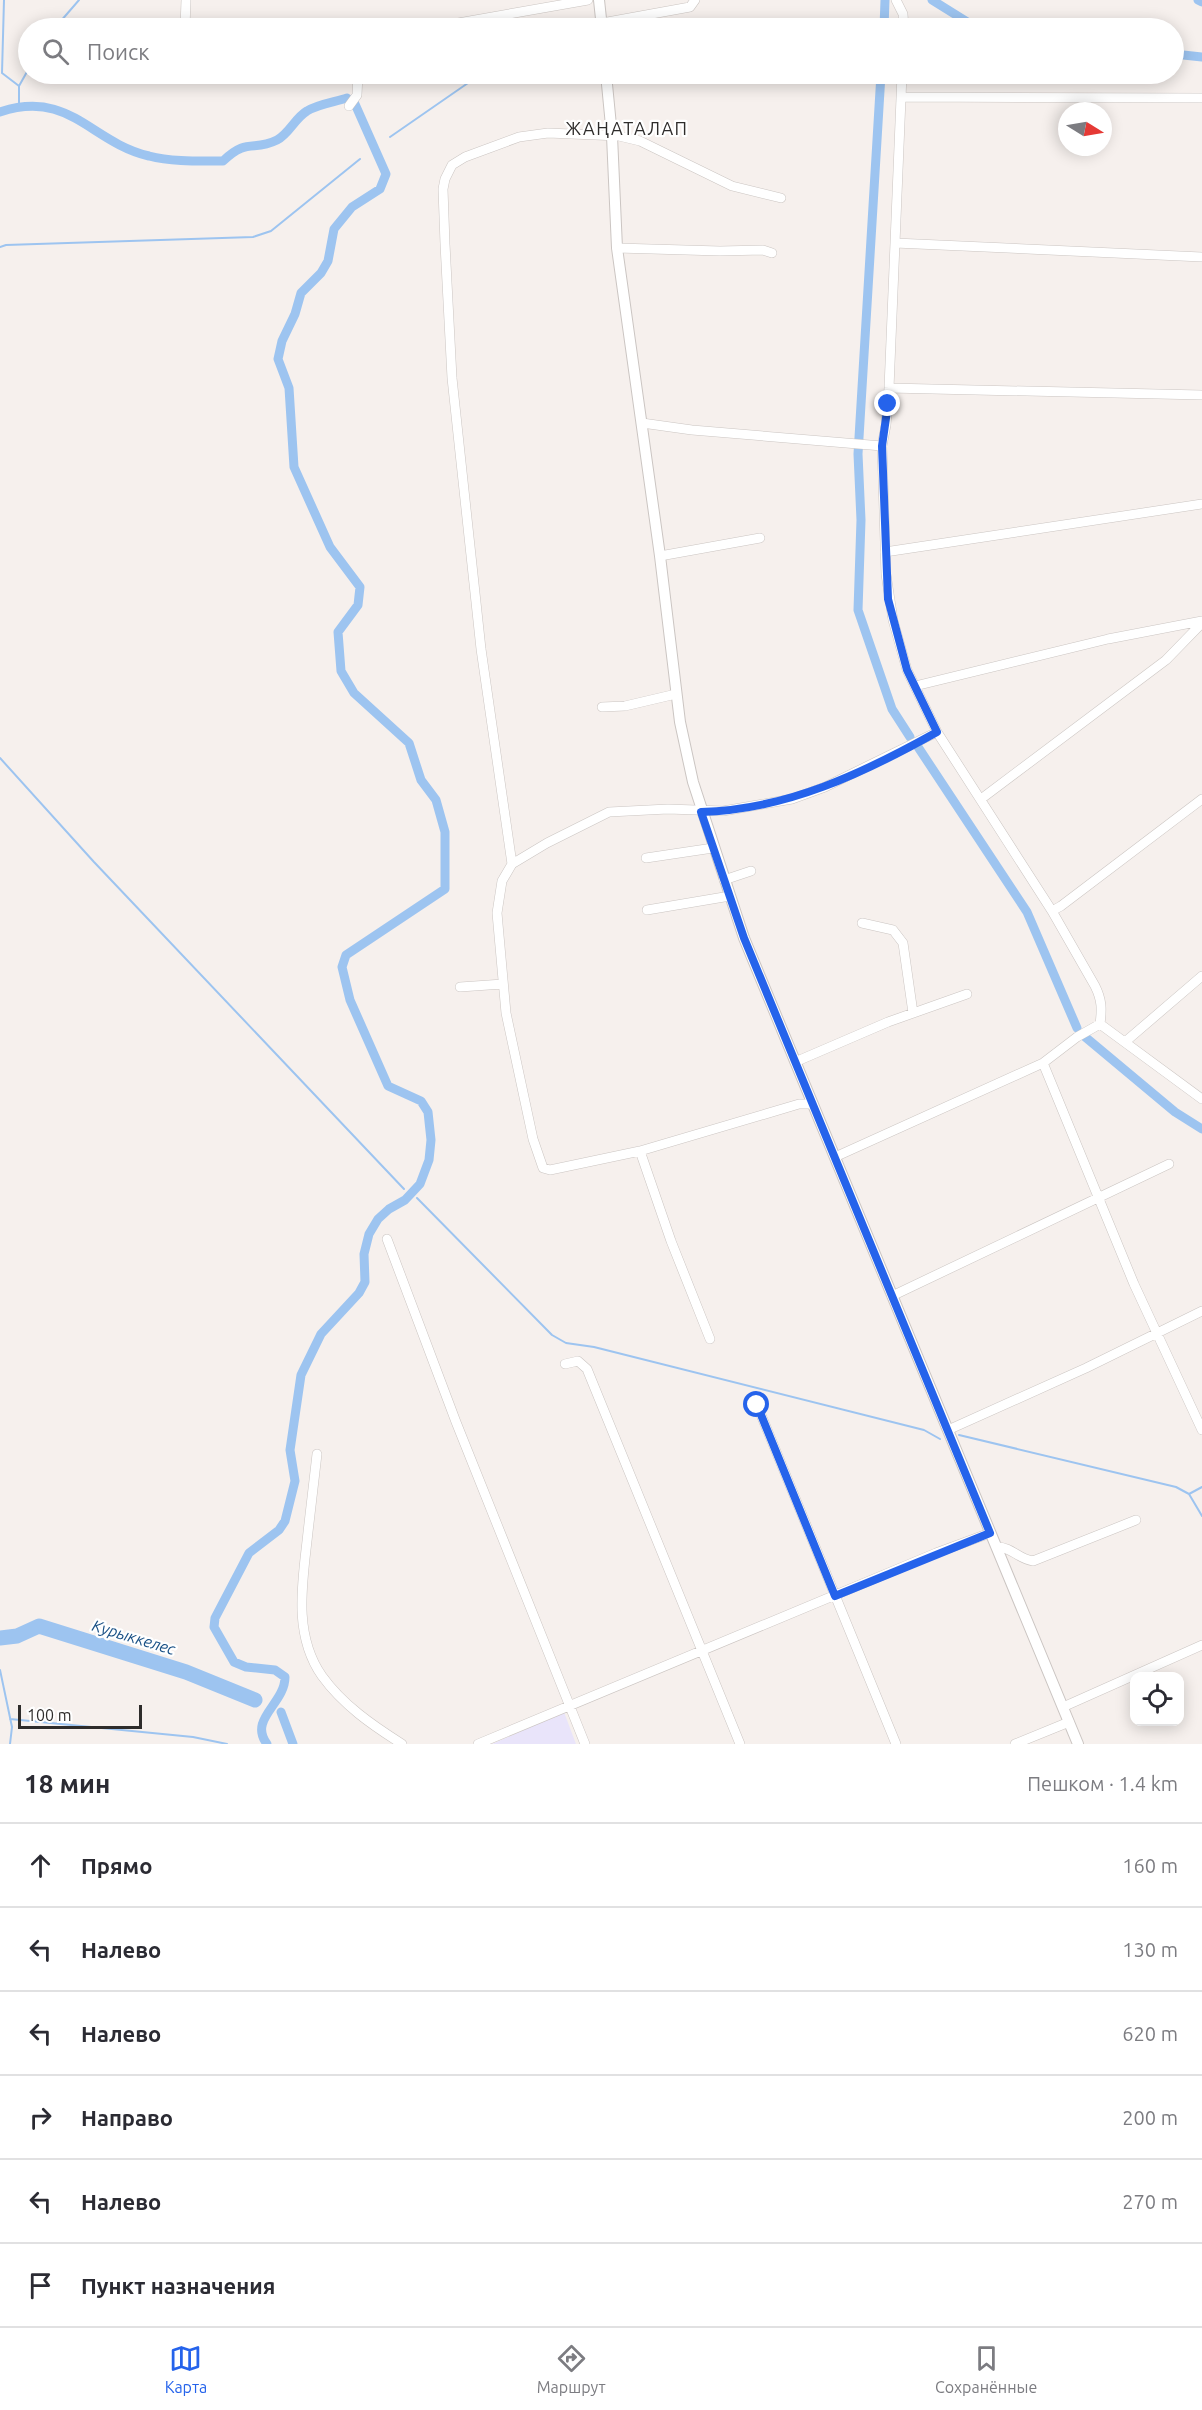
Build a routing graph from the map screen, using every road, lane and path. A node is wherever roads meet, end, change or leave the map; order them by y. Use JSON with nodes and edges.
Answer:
{"nodes":[{"id":1,"x":186,"y":0,"type":"edge"},
{"id":2,"x":588,"y":0,"type":"edge"},
{"id":3,"x":599,"y":0,"type":"edge"},
{"id":4,"x":694,"y":0,"type":"edge"},
{"id":5,"x":897,"y":0,"type":"edge"},
{"id":6,"x":185,"y":18,"type":"edge"},
{"id":7,"x":486,"y":18,"type":"edge"},
{"id":8,"x":601,"y":18,"type":"edge"},
{"id":9,"x":639,"y":18,"type":"edge"},
{"id":10,"x":903,"y":18,"type":"edge"},
{"id":11,"x":356,"y":84,"type":"edge"},
{"id":12,"x":607,"y":84,"type":"edge"},
{"id":13,"x":902,"y":84,"type":"edge"},
{"id":14,"x":901,"y":97,"type":"junction"},
{"id":15,"x":1202,"y":98,"type":"edge"},
{"id":16,"x":352,"y":103,"type":"dead end"},
{"id":17,"x":612,"y":136,"type":"junction"},
{"id":18,"x":782,"y":198,"type":"dead end"},
{"id":19,"x":895,"y":243,"type":"junction"},
{"id":20,"x":617,"y":248,"type":"junction"},
{"id":21,"x":772,"y":253,"type":"dead end"},
{"id":22,"x":1202,"y":257,"type":"edge"},
{"id":23,"x":889,"y":388,"type":"junction"},
{"id":24,"x":1202,"y":395,"type":"edge"},
{"id":25,"x":642,"y":423,"type":"junction"},
{"id":26,"x":882,"y":446,"type":"junction"},
{"id":27,"x":1202,"y":504,"type":"edge"},
{"id":28,"x":760,"y":538,"type":"dead end"},
{"id":29,"x":885,"y":552,"type":"junction"},
{"id":30,"x":660,"y":556,"type":"junction"},
{"id":31,"x":1202,"y":622,"type":"edge"},
{"id":32,"x":915,"y":686,"type":"junction"},
{"id":33,"x":676,"y":694,"type":"junction"},
{"id":34,"x":602,"y":707,"type":"dead end"},
{"id":35,"x":937,"y":732,"type":"junction"},
{"id":36,"x":1202,"y":799,"type":"edge"},
{"id":37,"x":981,"y":800,"type":"junction"},
{"id":38,"x":701,"y":812,"type":"junction"},
{"id":39,"x":713,"y":848,"type":"junction"},
{"id":40,"x":646,"y":858,"type":"dead end"},
{"id":41,"x":512,"y":864,"type":"junction"},
{"id":42,"x":751,"y":871,"type":"dead end"},
{"id":43,"x":724,"y":880,"type":"junction"},
{"id":44,"x":730,"y":896,"type":"junction"},
{"id":45,"x":647,"y":910,"type":"dead end"},
{"id":46,"x":1052,"y":910,"type":"junction"},
{"id":47,"x":862,"y":923,"type":"dead end"},
{"id":48,"x":1202,"y":976,"type":"edge"},
{"id":49,"x":503,"y":984,"type":"junction"},
{"id":50,"x":460,"y":987,"type":"dead end"},
{"id":51,"x":967,"y":994,"type":"dead end"},
{"id":52,"x":913,"y":1013,"type":"junction"},
{"id":53,"x":1100,"y":1024,"type":"junction"},
{"id":54,"x":1125,"y":1042,"type":"junction"},
{"id":55,"x":795,"y":1062,"type":"junction"},
{"id":56,"x":1044,"y":1063,"type":"junction"},
{"id":57,"x":1202,"y":1099,"type":"edge"},
{"id":58,"x":813,"y":1104,"type":"junction"},
{"id":59,"x":640,"y":1151,"type":"junction"},
{"id":60,"x":835,"y":1157,"type":"junction"},
{"id":61,"x":1169,"y":1164,"type":"dead end"},
{"id":62,"x":1099,"y":1197,"type":"junction"},
{"id":63,"x":387,"y":1239,"type":"dead end"},
{"id":64,"x":892,"y":1296,"type":"junction"},
{"id":65,"x":1202,"y":1311,"type":"edge"},
{"id":66,"x":1156,"y":1333,"type":"junction"},
{"id":67,"x":710,"y":1339,"type":"dead end"},
{"id":68,"x":565,"y":1364,"type":"dead end"},
{"id":69,"x":757,"y":1405,"type":"dead end"},
{"id":70,"x":948,"y":1430,"type":"junction"},
{"id":71,"x":1202,"y":1430,"type":"edge"},
{"id":72,"x":317,"y":1454,"type":"dead end"},
{"id":73,"x":1136,"y":1520,"type":"dead end"},
{"id":74,"x":990,"y":1533,"type":"junction"},
{"id":75,"x":997,"y":1547,"type":"junction"},
{"id":76,"x":835,"y":1596,"type":"junction"},
{"id":77,"x":1202,"y":1645,"type":"edge"},
{"id":78,"x":702,"y":1650,"type":"junction"},
{"id":79,"x":570,"y":1706,"type":"junction"},
{"id":80,"x":1063,"y":1707,"type":"junction"},
{"id":81,"x":1069,"y":1722,"type":"junction"},
{"id":82,"x":402,"y":1744,"type":"edge"},
{"id":83,"x":478,"y":1744,"type":"edge"},
{"id":84,"x":585,"y":1744,"type":"edge"},
{"id":85,"x":740,"y":1744,"type":"edge"},
{"id":86,"x":896,"y":1744,"type":"edge"},
{"id":87,"x":1015,"y":1744,"type":"edge"},
{"id":88,"x":1078,"y":1744,"type":"edge"}],
"edges":[{"from":1,"to":6,"type":"street"},
{"from":2,"to":7,"type":"street"},
{"from":3,"to":8,"type":"main road"},
{"from":4,"to":9,"type":"street"},
{"from":5,"to":10,"type":"street"},
{"from":11,"to":16,"type":"street"},
{"from":12,"to":17,"type":"main road"},
{"from":13,"to":14,"type":"street"},
{"from":14,"to":15,"type":"street"},
{"from":14,"to":19,"type":"street"},
{"from":17,"to":18,"type":"street"},
{"from":17,"to":20,"type":"main road"},
{"from":17,"to":41,"type":"street"},
{"from":19,"to":22,"type":"street"},
{"from":19,"to":23,"type":"street"},
{"from":20,"to":21,"type":"street"},
{"from":20,"to":25,"type":"main road"},
{"from":23,"to":24,"type":"street"},
{"from":23,"to":26,"type":"street"},
{"from":25,"to":26,"type":"street"},
{"from":25,"to":30,"type":"main road"},
{"from":26,"to":29,"type":"street"},
{"from":27,"to":29,"type":"street"},
{"from":28,"to":30,"type":"street"},
{"from":29,"to":32,"type":"street"},
{"from":30,"to":33,"type":"main road"},
{"from":31,"to":32,"type":"street"},
{"from":31,"to":37,"type":"street"},
{"from":32,"to":35,"type":"street"},
{"from":33,"to":34,"type":"street"},
{"from":33,"to":38,"type":"main road"},
{"from":35,"to":37,"type":"street"},
{"from":35,"to":38,"type":"street"},
{"from":36,"to":46,"type":"street"},
{"from":37,"to":46,"type":"street"},
{"from":38,"to":39,"type":"main road"},
{"from":38,"to":41,"type":"street"},
{"from":39,"to":40,"type":"street"},
{"from":39,"to":43,"type":"main road"},
{"from":41,"to":49,"type":"street"},
{"from":42,"to":43,"type":"street"},
{"from":43,"to":44,"type":"main road"},
{"from":44,"to":45,"type":"street"},
{"from":44,"to":55,"type":"main road"},
{"from":46,"to":53,"type":"street"},
{"from":47,"to":52,"type":"street"},
{"from":48,"to":54,"type":"street"},
{"from":49,"to":50,"type":"street"},
{"from":49,"to":59,"type":"street"},
{"from":51,"to":52,"type":"street"},
{"from":52,"to":55,"type":"street"},
{"from":53,"to":54,"type":"street"},
{"from":53,"to":56,"type":"street"},
{"from":54,"to":57,"type":"street"},
{"from":55,"to":58,"type":"main road"},
{"from":56,"to":60,"type":"street"},
{"from":56,"to":62,"type":"street"},
{"from":58,"to":59,"type":"street"},
{"from":58,"to":60,"type":"main road"},
{"from":59,"to":67,"type":"street"},
{"from":60,"to":64,"type":"main road"},
{"from":61,"to":62,"type":"street"},
{"from":62,"to":64,"type":"street"},
{"from":62,"to":66,"type":"street"},
{"from":63,"to":79,"type":"street"},
{"from":64,"to":70,"type":"main road"},
{"from":65,"to":66,"type":"street"},
{"from":66,"to":70,"type":"street"},
{"from":66,"to":71,"type":"street"},
{"from":68,"to":78,"type":"street"},
{"from":69,"to":76,"type":"street"},
{"from":70,"to":74,"type":"main road"},
{"from":72,"to":82,"type":"street"},
{"from":73,"to":75,"type":"street"},
{"from":74,"to":75,"type":"main road"},
{"from":74,"to":76,"type":"street"},
{"from":75,"to":80,"type":"main road"},
{"from":76,"to":78,"type":"street"},
{"from":76,"to":86,"type":"street"},
{"from":77,"to":80,"type":"street"},
{"from":78,"to":79,"type":"street"},
{"from":78,"to":85,"type":"street"},
{"from":79,"to":83,"type":"street"},
{"from":79,"to":84,"type":"street"},
{"from":80,"to":81,"type":"main road"},
{"from":81,"to":87,"type":"street"},
{"from":81,"to":88,"type":"main road"}]}
